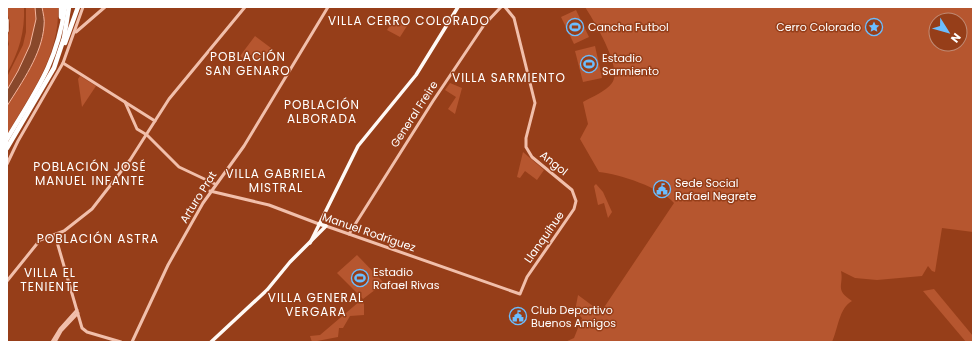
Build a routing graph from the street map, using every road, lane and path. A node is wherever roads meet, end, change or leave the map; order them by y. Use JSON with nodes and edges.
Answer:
{"nodes":[{"id":1,"x":61,"y":7,"type":"edge"},
{"id":2,"x":65,"y":7,"type":"edge"},
{"id":3,"x":69,"y":7,"type":"edge"},
{"id":4,"x":78,"y":7,"type":"edge"},
{"id":5,"x":83,"y":7,"type":"edge"},
{"id":6,"x":105,"y":7,"type":"edge"},
{"id":7,"x":245,"y":7,"type":"edge"},
{"id":8,"x":328,"y":7,"type":"edge"},
{"id":9,"x":458,"y":7,"type":"edge"},
{"id":10,"x":501,"y":7,"type":"edge"},
{"id":11,"x":505,"y":7,"type":"edge"},
{"id":12,"x":7,"y":20,"type":"edge"},
{"id":13,"x":7,"y":31,"type":"edge"},
{"id":14,"x":60,"y":34,"type":"junction"},
{"id":15,"x":75,"y":34,"type":"junction"},
{"id":16,"x":63,"y":63,"type":"junction"},
{"id":17,"x":55,"y":64,"type":"junction"},
{"id":18,"x":125,"y":102,"type":"junction"},
{"id":19,"x":155,"y":121,"type":"junction"},
{"id":20,"x":147,"y":136,"type":"junction"},
{"id":21,"x":7,"y":139,"type":"edge"},
{"id":22,"x":7,"y":148,"type":"edge"},
{"id":23,"x":7,"y":164,"type":"edge"},
{"id":24,"x":215,"y":184,"type":"junction"},
{"id":25,"x":572,"y":190,"type":"joint"},
{"id":26,"x":210,"y":191,"type":"junction"},
{"id":27,"x":319,"y":224,"type":"junction"},
{"id":28,"x":326,"y":226,"type":"junction"},
{"id":29,"x":62,"y":232,"type":"junction"},
{"id":30,"x":349,"y":234,"type":"junction"},
{"id":31,"x":55,"y":235,"type":"junction"},
{"id":32,"x":56,"y":239,"type":"junction"},
{"id":33,"x":310,"y":243,"type":"junction"},
{"id":34,"x":7,"y":281,"type":"edge"},
{"id":35,"x":520,"y":294,"type":"joint"},
{"id":36,"x":78,"y":311,"type":"junction"},
{"id":37,"x":54,"y":342,"type":"edge"},
{"id":38,"x":121,"y":342,"type":"edge"},
{"id":39,"x":132,"y":342,"type":"edge"},
{"id":40,"x":211,"y":342,"type":"edge"}],
"edges":[{"from":1,"to":14,"type":"highway"},
{"from":2,"to":14,"type":"highway"},
{"from":3,"to":17,"type":"highway"},
{"from":4,"to":17,"type":"highway"},
{"from":5,"to":15,"type":"street"},
{"from":6,"to":15,"type":"street"},
{"from":7,"to":19,"type":"street"},
{"from":8,"to":24,"type":"street","name":"Arturo Prat"},
{"from":9,"to":27,"type":"main road"},
{"from":10,"to":30,"type":"street","name":"General Freire"},
{"from":11,"to":25,"type":"street","name":"Angol"},
{"from":12,"to":13,"type":"main road"},
{"from":14,"to":21,"type":"highway"},
{"from":15,"to":16,"type":"street"},
{"from":16,"to":18,"type":"street"},
{"from":16,"to":23,"type":"street"},
{"from":17,"to":22,"type":"highway"},
{"from":18,"to":19,"type":"street"},
{"from":18,"to":20,"type":"street"},
{"from":19,"to":20,"type":"street"},
{"from":20,"to":24,"type":"street"},
{"from":20,"to":29,"type":"street"},
{"from":24,"to":26,"type":"street","name":"Arturo Prat"},
{"from":25,"to":35,"type":"street","name":"Llanquihue"},
{"from":26,"to":27,"type":"street","name":"Manuel Rodríguez"},
{"from":26,"to":39,"type":"street","name":"Arturo Prat"},
{"from":27,"to":28,"type":"main road","name":"Manuel Rodríguez"},
{"from":27,"to":33,"type":"main road"},
{"from":28,"to":30,"type":"street","name":"Manuel Rodríguez"},
{"from":28,"to":33,"type":"main road"},
{"from":29,"to":31,"type":"street"},
{"from":29,"to":32,"type":"street"},
{"from":30,"to":35,"type":"street","name":"Manuel Rodríguez"},
{"from":31,"to":32,"type":"street"},
{"from":31,"to":34,"type":"street"},
{"from":32,"to":36,"type":"street"},
{"from":33,"to":40,"type":"main road"},
{"from":36,"to":37,"type":"street"},
{"from":36,"to":38,"type":"street"}]}
